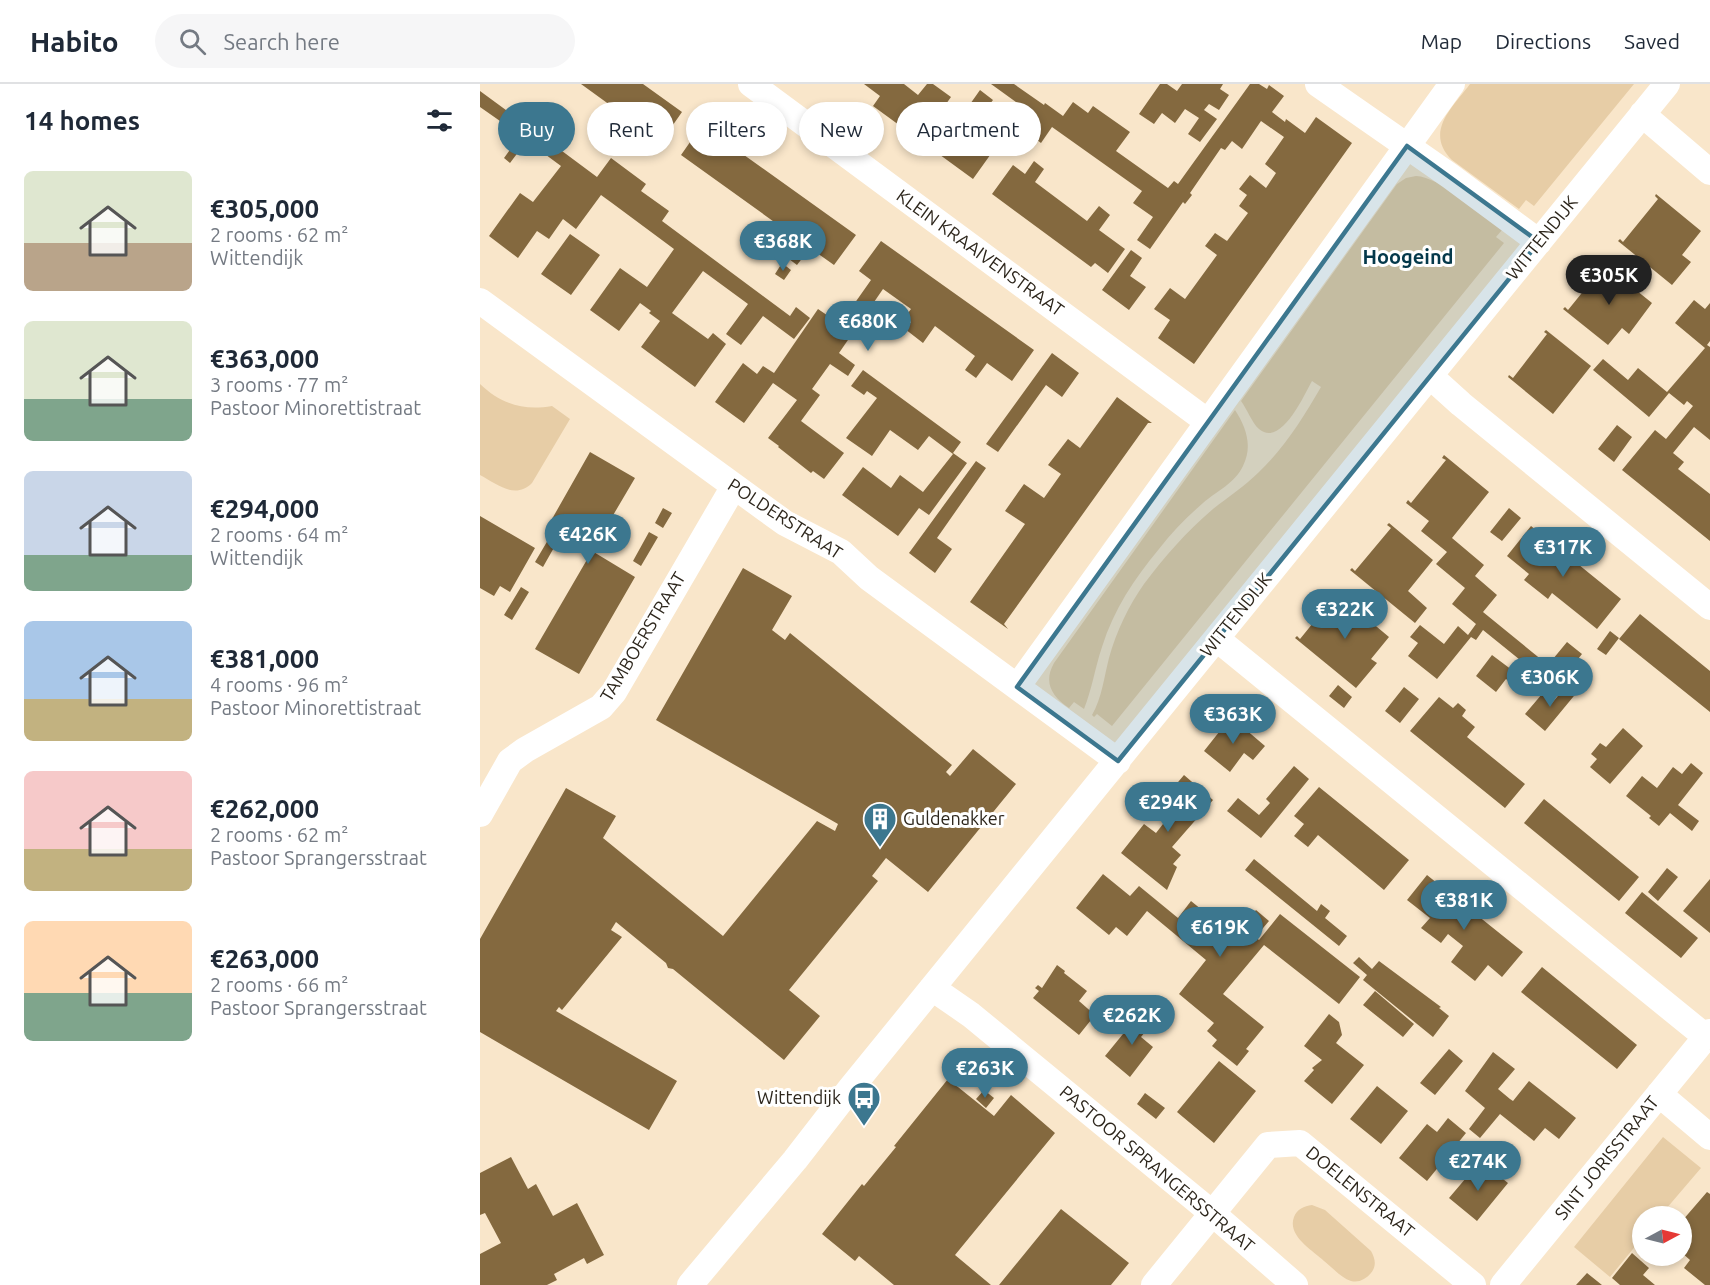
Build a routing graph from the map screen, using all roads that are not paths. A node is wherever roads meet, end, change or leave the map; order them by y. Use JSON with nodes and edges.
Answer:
{"nodes":[{"id":1,"x":751,"y":84,"type":"edge"},
{"id":2,"x":1318,"y":84,"type":"edge"},
{"id":3,"x":1452,"y":84,"type":"edge"},
{"id":4,"x":1667,"y":84,"type":"edge"},
{"id":5,"x":1642,"y":114,"type":"junction"},
{"id":6,"x":1407,"y":146,"type":"junction"},
{"id":7,"x":1710,"y":171,"type":"edge"},
{"id":8,"x":1539,"y":242,"type":"junction"},
{"id":9,"x":480,"y":301,"type":"edge"},
{"id":10,"x":1430,"y":376,"type":"junction"},
{"id":11,"x":1208,"y":422,"type":"junction"},
{"id":12,"x":734,"y":486,"type":"junction"},
{"id":13,"x":1710,"y":608,"type":"edge"},
{"id":14,"x":1217,"y":639,"type":"junction"},
{"id":15,"x":1017,"y":687,"type":"junction"},
{"id":16,"x":1118,"y":761,"type":"junction"},
{"id":17,"x":480,"y":814,"type":"edge"},
{"id":18,"x":932,"y":988,"type":"junction"},
{"id":19,"x":1708,"y":1034,"type":"edge"},
{"id":20,"x":1659,"y":1094,"type":"junction"},
{"id":21,"x":1710,"y":1137,"type":"edge"},
{"id":22,"x":1212,"y":1213,"type":"junction"},
{"id":23,"x":690,"y":1285,"type":"edge"},
{"id":24,"x":1154,"y":1285,"type":"edge"},
{"id":25,"x":1295,"y":1285,"type":"edge"},
{"id":26,"x":1473,"y":1285,"type":"edge"},
{"id":27,"x":1503,"y":1285,"type":"edge"}],
"edges":[{"from":1,"to":11,"type":"street","name":"KLEIN KRAAIVENSTRAAT"},
{"from":2,"to":6,"type":"street"},
{"from":3,"to":6,"type":"street"},
{"from":4,"to":5,"type":"street","name":"WITTENDIJK"},
{"from":5,"to":7,"type":"street"},
{"from":5,"to":8,"type":"street","name":"WITTENDIJK"},
{"from":6,"to":8,"type":"street"},
{"from":6,"to":11,"type":"street"},
{"from":8,"to":10,"type":"street","name":"WITTENDIJK"},
{"from":9,"to":12,"type":"street","name":"POLDERSTRAAT"},
{"from":10,"to":13,"type":"street"},
{"from":10,"to":14,"type":"street","name":"WITTENDIJK"},
{"from":11,"to":15,"type":"street"},
{"from":12,"to":15,"type":"street","name":"POLDERSTRAAT"},
{"from":12,"to":17,"type":"street","name":"TAMBOERSTRAAT"},
{"from":14,"to":16,"type":"street","name":"WITTENDIJK"},
{"from":14,"to":19,"type":"street"},
{"from":15,"to":16,"type":"street","name":"POLDERSTRAAT"},
{"from":16,"to":18,"type":"street","name":"WITTENDIJK"},
{"from":18,"to":22,"type":"street","name":"PASTOOR SPRANGERSSTRAAT"},
{"from":18,"to":23,"type":"street","name":"WITTENDIJK"},
{"from":19,"to":20,"type":"street","name":"SINT JORISSTRAAT"},
{"from":20,"to":21,"type":"street"},
{"from":20,"to":27,"type":"street","name":"SINT JORISSTRAAT"},
{"from":22,"to":24,"type":"street","name":"DOELENSTRAAT"},
{"from":22,"to":25,"type":"street","name":"PASTOOR SPRANGERSSTRAAT"},
{"from":22,"to":26,"type":"street","name":"DOELENSTRAAT"}]}
